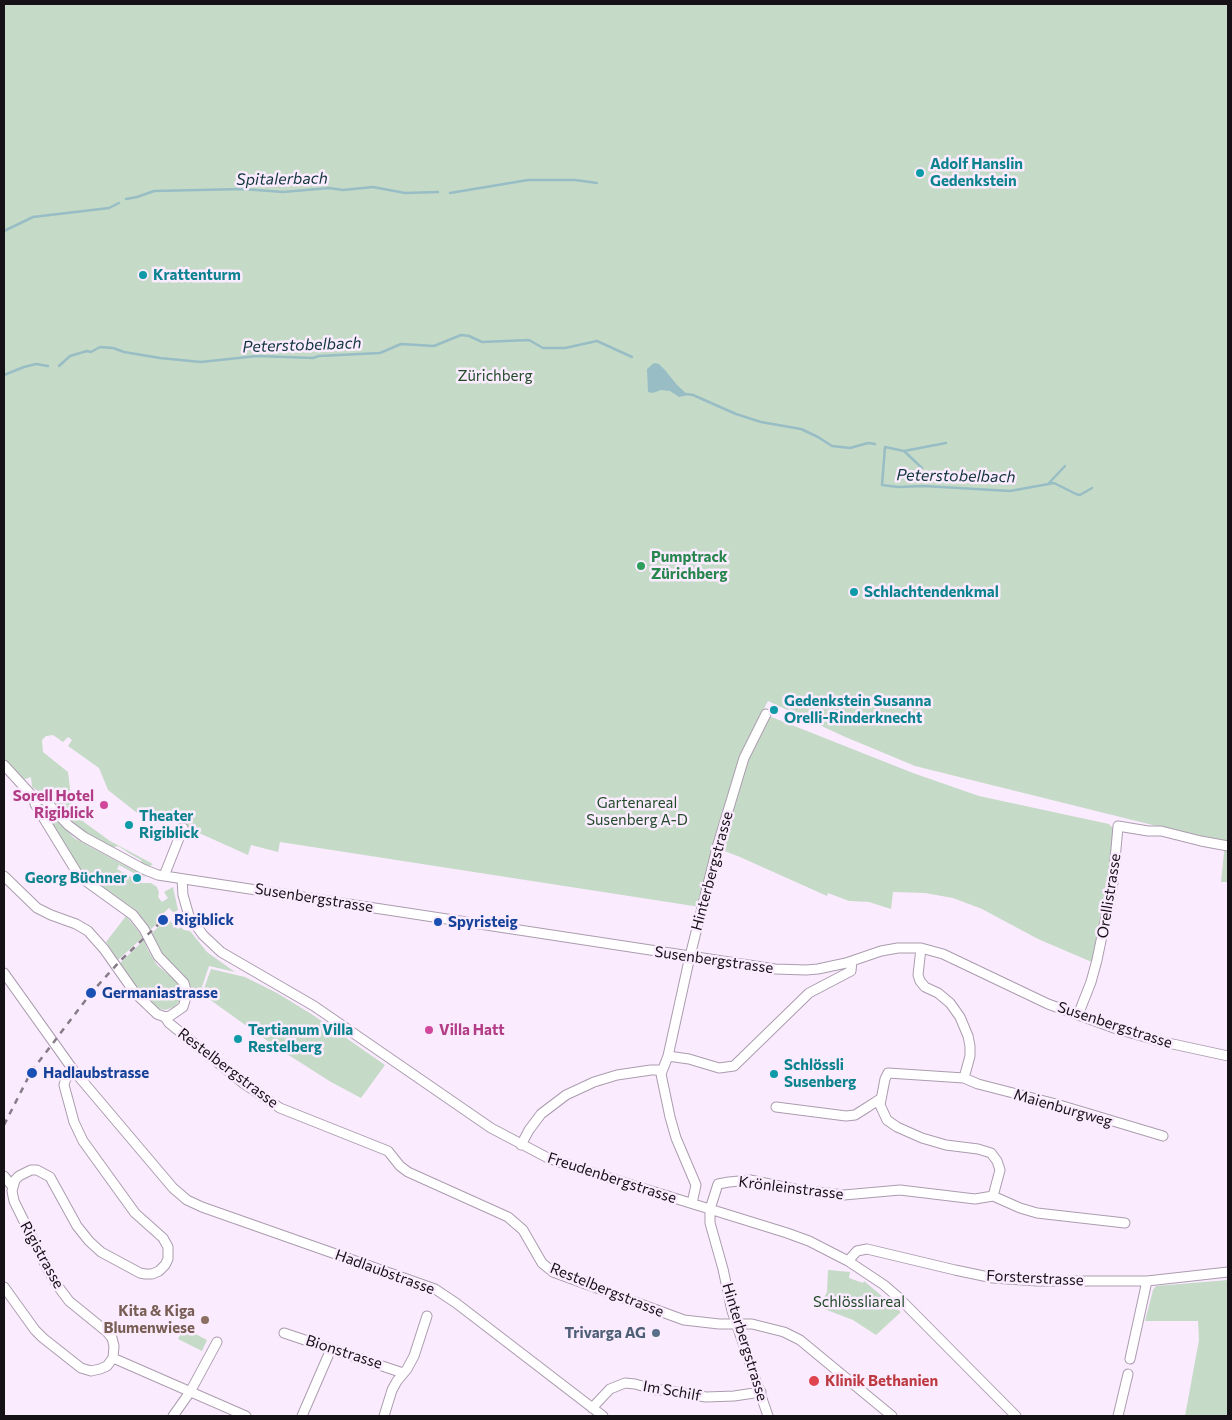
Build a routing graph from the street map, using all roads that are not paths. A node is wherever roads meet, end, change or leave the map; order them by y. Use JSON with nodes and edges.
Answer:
{"nodes":[{"id":1,"x":766,"y":714,"type":"dead end"},
{"id":2,"x":4,"y":765,"type":"edge"},
{"id":3,"x":36,"y":800,"type":"junction"},
{"id":4,"x":183,"y":828,"type":"dead end"},
{"id":5,"x":1228,"y":846,"type":"edge"},
{"id":6,"x":4,"y":876,"type":"edge"},
{"id":7,"x":164,"y":876,"type":"junction"},
{"id":8,"x":182,"y":879,"type":"junction"},
{"id":9,"x":921,"y":948,"type":"junction"},
{"id":10,"x":690,"y":956,"type":"junction"},
{"id":11,"x":852,"y":961,"type":"junction"},
{"id":12,"x":4,"y":973,"type":"edge"},
{"id":13,"x":1078,"y":1015,"type":"junction"},
{"id":14,"x":165,"y":1017,"type":"junction"},
{"id":15,"x":668,"y":1056,"type":"junction"},
{"id":16,"x":1228,"y":1056,"type":"edge"},
{"id":17,"x":74,"y":1070,"type":"junction"},
{"id":18,"x":662,"y":1070,"type":"junction"},
{"id":19,"x":964,"y":1078,"type":"junction"},
{"id":20,"x":880,"y":1099,"type":"junction"},
{"id":21,"x":776,"y":1107,"type":"dead end"},
{"id":22,"x":1163,"y":1136,"type":"dead end"},
{"id":23,"x":521,"y":1144,"type":"junction"},
{"id":24,"x":4,"y":1176,"type":"edge"},
{"id":25,"x":12,"y":1186,"type":"junction"},
{"id":26,"x":993,"y":1196,"type":"junction"},
{"id":27,"x":692,"y":1203,"type":"junction"},
{"id":28,"x":710,"y":1209,"type":"junction"},
{"id":29,"x":1125,"y":1223,"type":"dead end"},
{"id":30,"x":848,"y":1261,"type":"junction"},
{"id":31,"x":1228,"y":1272,"type":"edge"},
{"id":32,"x":1147,"y":1281,"type":"junction"},
{"id":33,"x":4,"y":1287,"type":"edge"},
{"id":34,"x":427,"y":1316,"type":"dead end"},
{"id":35,"x":737,"y":1324,"type":"junction"},
{"id":36,"x":284,"y":1333,"type":"dead end"},
{"id":37,"x":217,"y":1342,"type":"dead end"},
{"id":38,"x":331,"y":1348,"type":"junction"},
{"id":39,"x":113,"y":1358,"type":"junction"},
{"id":40,"x":1130,"y":1360,"type":"dead end"},
{"id":41,"x":403,"y":1373,"type":"junction"},
{"id":42,"x":1128,"y":1374,"type":"dead end"},
{"id":43,"x":190,"y":1392,"type":"junction"},
{"id":44,"x":761,"y":1392,"type":"junction"},
{"id":45,"x":592,"y":1408,"type":"junction"},
{"id":46,"x":768,"y":1415,"type":"edge"},
{"id":47,"x":174,"y":1416,"type":"edge"},
{"id":48,"x":246,"y":1416,"type":"edge"},
{"id":49,"x":302,"y":1416,"type":"edge"},
{"id":50,"x":384,"y":1416,"type":"edge"},
{"id":51,"x":603,"y":1416,"type":"edge"},
{"id":52,"x":892,"y":1416,"type":"edge"},
{"id":53,"x":1016,"y":1416,"type":"edge"},
{"id":54,"x":1118,"y":1416,"type":"edge"}],
"edges":[{"from":1,"to":10,"type":"street","name":"Hinterbergstrasse"},
{"from":2,"to":3,"type":"street"},
{"from":3,"to":7,"type":"street"},
{"from":3,"to":14,"type":"street"},
{"from":4,"to":7,"type":"street"},
{"from":5,"to":13,"type":"street","name":"Orellistrasse"},
{"from":6,"to":14,"type":"street"},
{"from":7,"to":8,"type":"street"},
{"from":8,"to":10,"type":"street","name":"Susenbergstrasse"},
{"from":8,"to":23,"type":"street","name":"Freudenbergstrasse"},
{"from":9,"to":11,"type":"street","name":"Susenbergstrasse"},
{"from":9,"to":13,"type":"street","name":"Susenbergstrasse"},
{"from":9,"to":19,"type":"street"},
{"from":10,"to":11,"type":"street","name":"Susenbergstrasse"},
{"from":10,"to":15,"type":"street","name":"Hinterbergstrasse"},
{"from":11,"to":15,"type":"street"},
{"from":12,"to":17,"type":"street","name":"Hadlaubstrasse"},
{"from":13,"to":16,"type":"street","name":"Susenbergstrasse"},
{"from":14,"to":35,"type":"street","name":"Restelbergstrasse"},
{"from":15,"to":18,"type":"street","name":"Hinterbergstrasse"},
{"from":17,"to":25,"type":"street"},
{"from":17,"to":45,"type":"street","name":"Hadlaubstrasse"},
{"from":18,"to":23,"type":"street"},
{"from":18,"to":27,"type":"street"},
{"from":19,"to":20,"type":"street"},
{"from":19,"to":22,"type":"street","name":"Maienburgweg"},
{"from":20,"to":21,"type":"street"},
{"from":20,"to":26,"type":"street"},
{"from":23,"to":27,"type":"street","name":"Freudenbergstrasse"},
{"from":24,"to":25,"type":"street"},
{"from":25,"to":39,"type":"street","name":"Rigistrasse"},
{"from":26,"to":28,"type":"street","name":"Krönleinstrasse"},
{"from":26,"to":29,"type":"street"},
{"from":27,"to":28,"type":"street","name":"Freudenbergstrasse"},
{"from":28,"to":30,"type":"street","name":"Freudenbergstrasse"},
{"from":28,"to":35,"type":"street","name":"Hinterbergstrasse"},
{"from":30,"to":32,"type":"street","name":"Forsterstrasse"},
{"from":30,"to":53,"type":"street","name":"Freudenbergstrasse"},
{"from":31,"to":32,"type":"street","name":"Forsterstrasse"},
{"from":32,"to":40,"type":"street"},
{"from":33,"to":39,"type":"street"},
{"from":34,"to":41,"type":"street"},
{"from":35,"to":44,"type":"street","name":"Hinterbergstrasse"},
{"from":35,"to":52,"type":"street","name":"Restelbergstrasse"},
{"from":36,"to":38,"type":"street","name":"Bionstrasse"},
{"from":37,"to":43,"type":"street"},
{"from":38,"to":41,"type":"street","name":"Bionstrasse"},
{"from":38,"to":49,"type":"street"},
{"from":39,"to":43,"type":"street"},
{"from":41,"to":50,"type":"street"},
{"from":42,"to":54,"type":"street"},
{"from":43,"to":47,"type":"street"},
{"from":43,"to":48,"type":"street"},
{"from":44,"to":45,"type":"street","name":"Im Schilf"},
{"from":44,"to":46,"type":"street","name":"Hinterbergstrasse"},
{"from":45,"to":51,"type":"street","name":"Hadlaubstrasse"}]}
